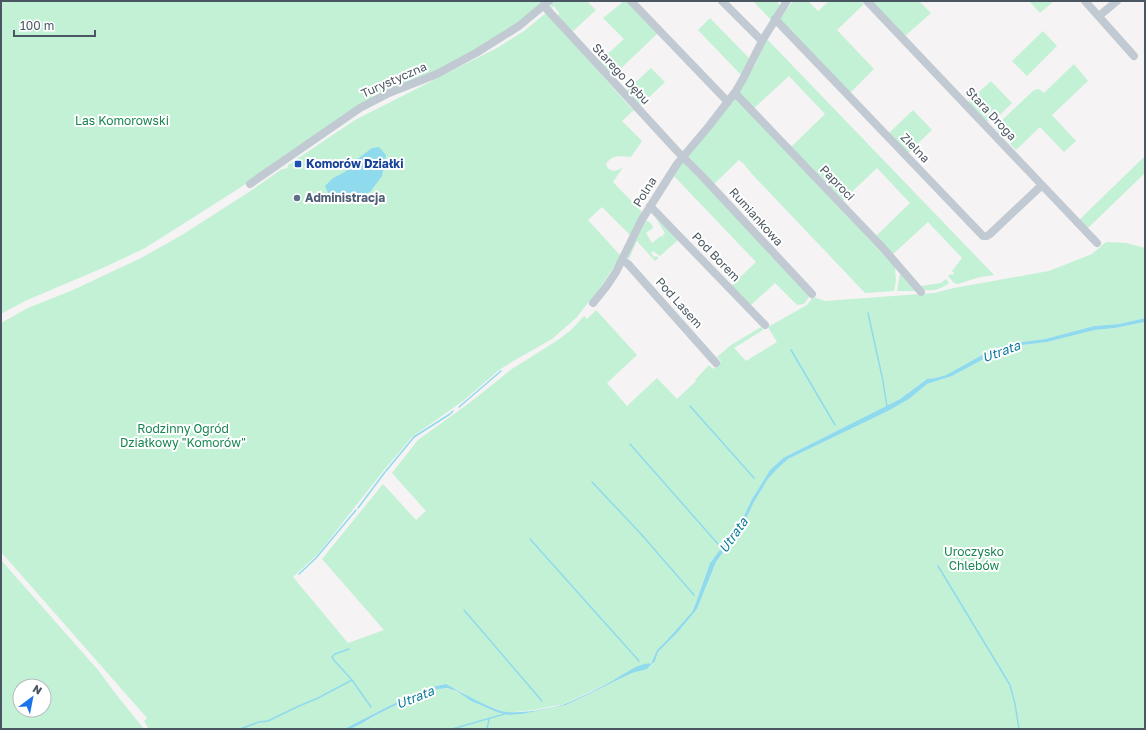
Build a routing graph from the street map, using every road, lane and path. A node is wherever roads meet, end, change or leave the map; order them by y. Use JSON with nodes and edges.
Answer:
{"nodes":[{"id":1,"x":631,"y":1,"type":"edge"},
{"id":2,"x":722,"y":1,"type":"edge"},
{"id":3,"x":787,"y":1,"type":"edge"},
{"id":4,"x":867,"y":1,"type":"edge"},
{"id":5,"x":1085,"y":1,"type":"edge"},
{"id":6,"x":1117,"y":1,"type":"edge"},
{"id":7,"x":546,"y":3,"type":"edge"},
{"id":8,"x":1099,"y":16,"type":"junction"},
{"id":9,"x":775,"y":19,"type":"junction"},
{"id":10,"x":762,"y":41,"type":"junction"},
{"id":11,"x":1134,"y":56,"type":"dead end"},
{"id":12,"x":735,"y":92,"type":"junction"},
{"id":13,"x":728,"y":102,"type":"junction"},
{"id":14,"x":682,"y":157,"type":"junction"},
{"id":15,"x":250,"y":184,"type":"dead end"},
{"id":16,"x":1042,"y":185,"type":"junction"},
{"id":17,"x":650,"y":206,"type":"junction"},
{"id":18,"x":1098,"y":243,"type":"dead end"},
{"id":19,"x":622,"y":260,"type":"junction"},
{"id":20,"x":921,"y":292,"type":"dead end"},
{"id":21,"x":812,"y":294,"type":"dead end"},
{"id":22,"x":593,"y":303,"type":"dead end"},
{"id":23,"x":765,"y":325,"type":"dead end"},
{"id":24,"x":716,"y":363,"type":"dead end"}],
"edges":[{"from":1,"to":13,"type":"street"},
{"from":2,"to":10,"type":"street"},
{"from":3,"to":9,"type":"street","name":"Polna"},
{"from":4,"to":16,"type":"street","name":"Stara Droga"},
{"from":5,"to":8,"type":"street"},
{"from":6,"to":8,"type":"street"},
{"from":7,"to":14,"type":"street","name":"Starego Dębu"},
{"from":7,"to":15,"type":"street","name":"Turystyczna"},
{"from":8,"to":11,"type":"street"},
{"from":9,"to":10,"type":"street","name":"Polna"},
{"from":9,"to":16,"type":"street","name":"Zielna"},
{"from":10,"to":12,"type":"street","name":"Polna"},
{"from":12,"to":13,"type":"street","name":"Polna"},
{"from":12,"to":20,"type":"street","name":"Paproci"},
{"from":13,"to":14,"type":"street","name":"Polna"},
{"from":14,"to":17,"type":"street","name":"Polna"},
{"from":14,"to":21,"type":"street","name":"Rumiankowa"},
{"from":16,"to":18,"type":"street","name":"Stara Droga"},
{"from":17,"to":19,"type":"street","name":"Polna"},
{"from":17,"to":23,"type":"street","name":"Pod Borem"},
{"from":19,"to":22,"type":"street","name":"Polna"},
{"from":19,"to":24,"type":"street","name":"Pod Lasem"}]}
